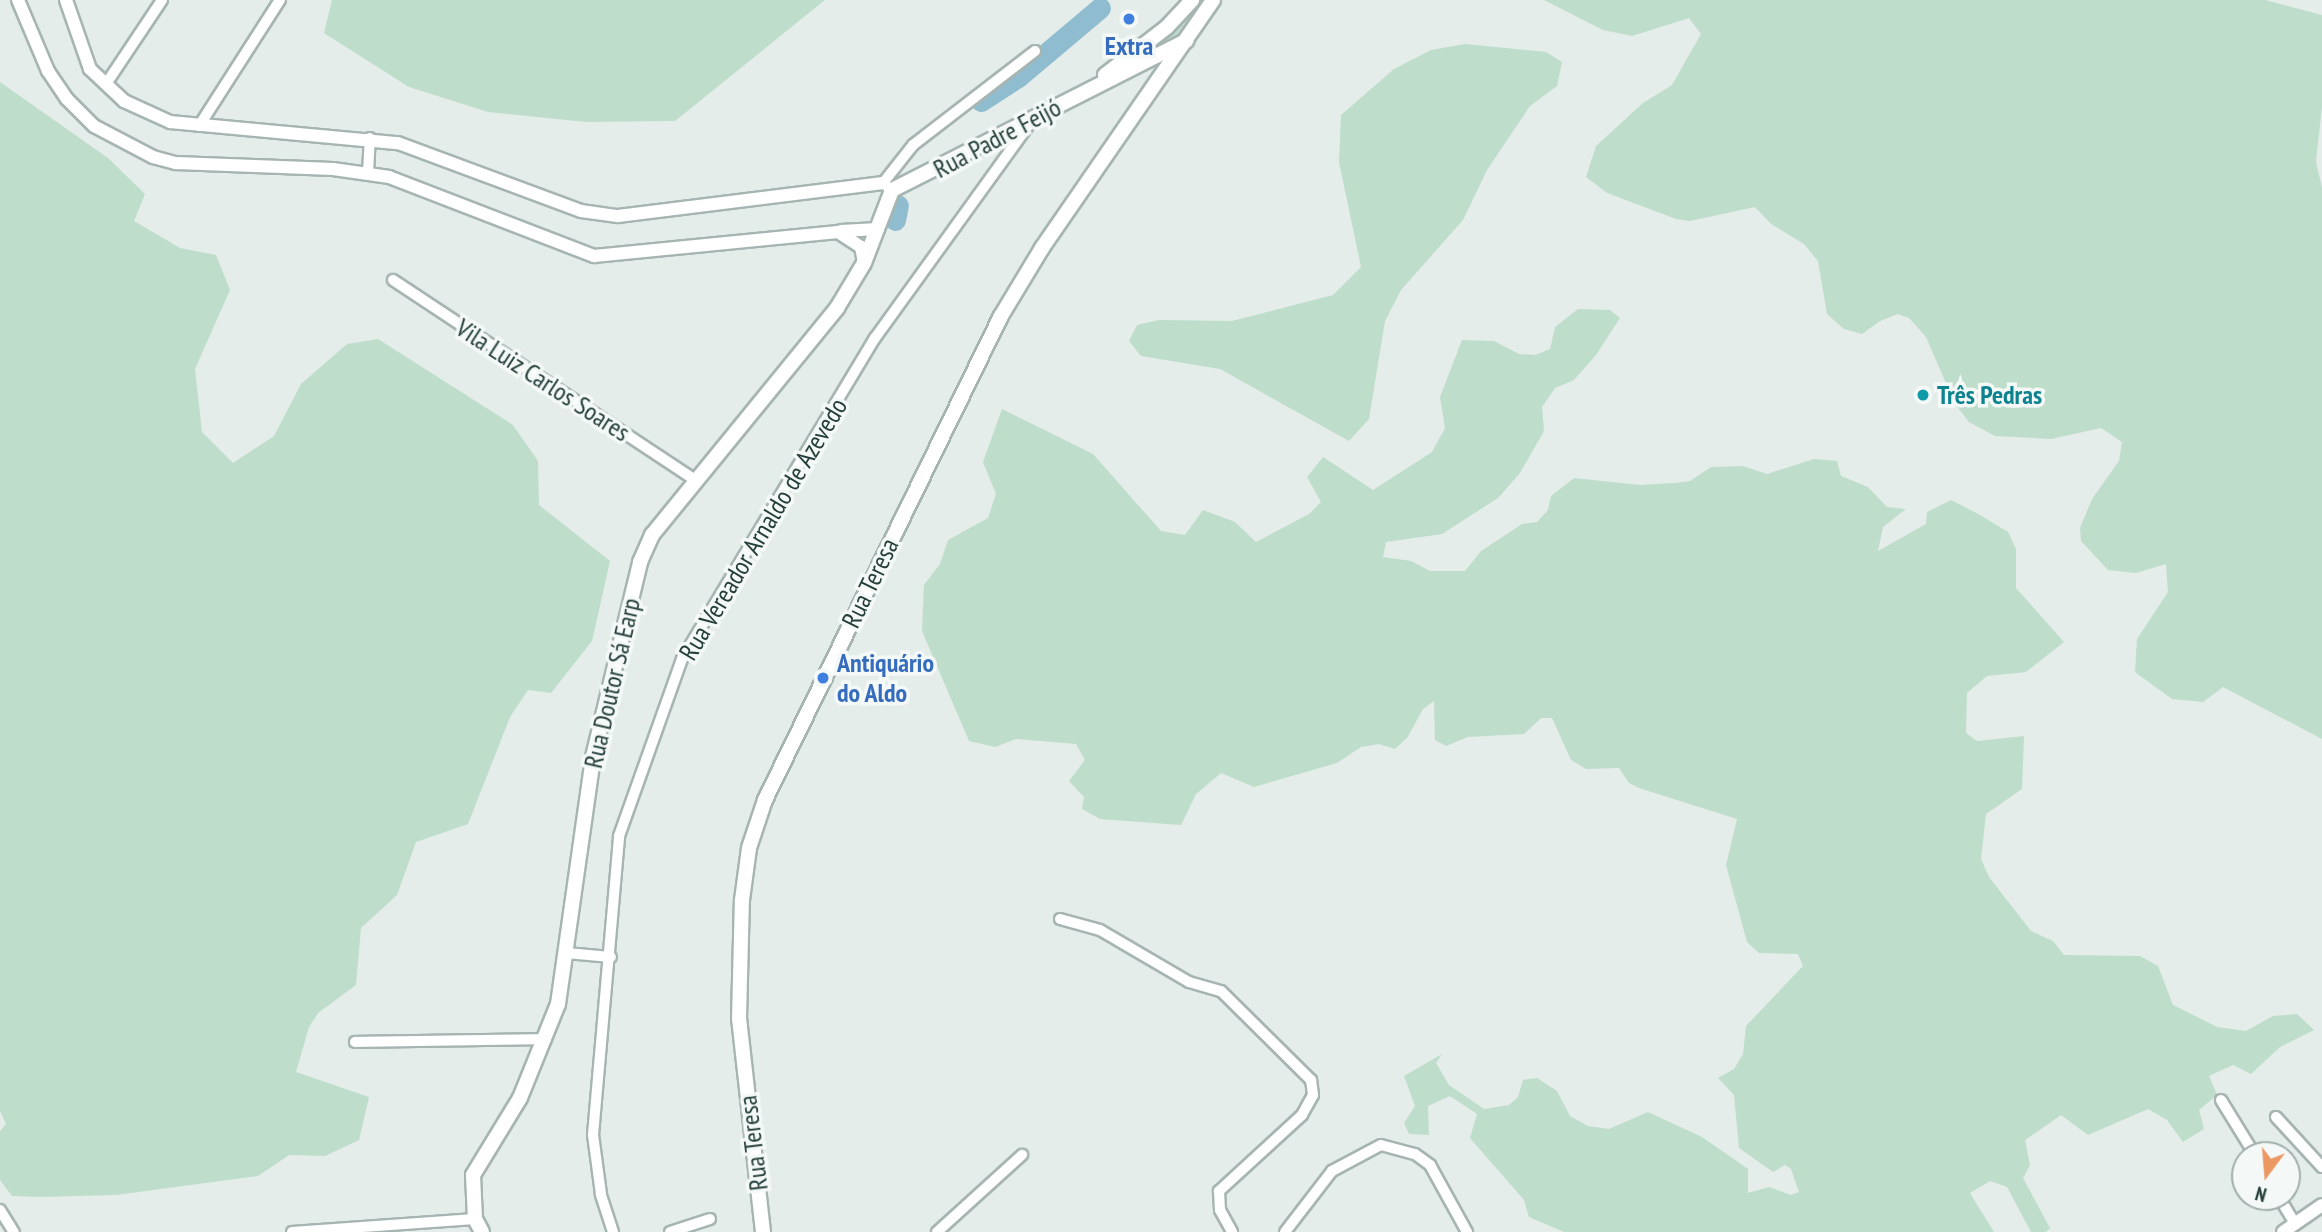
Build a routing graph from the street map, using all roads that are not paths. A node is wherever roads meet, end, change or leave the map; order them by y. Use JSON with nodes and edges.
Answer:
{"nodes":[{"id":1,"x":18,"y":0,"type":"edge"},
{"id":2,"x":66,"y":0,"type":"edge"},
{"id":3,"x":162,"y":0,"type":"edge"},
{"id":4,"x":279,"y":0,"type":"edge"},
{"id":5,"x":1192,"y":0,"type":"edge"},
{"id":6,"x":1213,"y":0,"type":"edge"},
{"id":7,"x":1183,"y":13,"type":"junction"},
{"id":8,"x":1197,"y":22,"type":"junction"},
{"id":9,"x":1186,"y":41,"type":"junction"},
{"id":10,"x":1035,"y":51,"type":"dead end"},
{"id":11,"x":1099,"y":82,"type":"junction"},
{"id":12,"x":106,"y":84,"type":"junction"},
{"id":13,"x":1031,"y":122,"type":"junction"},
{"id":14,"x":199,"y":126,"type":"junction"},
{"id":15,"x":370,"y":138,"type":"junction"},
{"id":16,"x":368,"y":173,"type":"junction"},
{"id":17,"x":887,"y":187,"type":"junction"},
{"id":18,"x":878,"y":229,"type":"junction"},
{"id":19,"x":838,"y":232,"type":"junction"},
{"id":20,"x":864,"y":262,"type":"junction"},
{"id":21,"x":393,"y":280,"type":"dead end"},
{"id":22,"x":694,"y":479,"type":"junction"},
{"id":23,"x":1060,"y":919,"type":"dead end"},
{"id":24,"x":566,"y":953,"type":"junction"},
{"id":25,"x":611,"y":957,"type":"junction"},
{"id":26,"x":546,"y":1040,"type":"junction"},
{"id":27,"x":355,"y":1042,"type":"dead end"},
{"id":28,"x":2221,"y":1100,"type":"dead end"},
{"id":29,"x":2276,"y":1117,"type":"dead end"},
{"id":30,"x":2246,"y":1141,"type":"edge"},
{"id":31,"x":1021,"y":1155,"type":"dead end"},
{"id":32,"x":2322,"y":1167,"type":"edge"},
{"id":33,"x":2322,"y":1205,"type":"edge"},
{"id":34,"x":0,"y":1210,"type":"edge"},
{"id":35,"x":2287,"y":1211,"type":"edge"},
{"id":36,"x":710,"y":1219,"type":"dead end"},
{"id":37,"x":2295,"y":1224,"type":"junction"},
{"id":38,"x":479,"y":1226,"type":"edge"},
{"id":39,"x":14,"y":1232,"type":"edge"},
{"id":40,"x":292,"y":1232,"type":"edge"},
{"id":41,"x":613,"y":1232,"type":"edge"},
{"id":42,"x":670,"y":1232,"type":"edge"},
{"id":43,"x":763,"y":1232,"type":"edge"},
{"id":44,"x":937,"y":1232,"type":"edge"},
{"id":45,"x":1232,"y":1232,"type":"edge"},
{"id":46,"x":1285,"y":1232,"type":"edge"},
{"id":47,"x":1467,"y":1232,"type":"edge"},
{"id":48,"x":2283,"y":1232,"type":"edge"}],
"edges":[{"from":1,"to":16,"type":"street"},
{"from":2,"to":12,"type":"street"},
{"from":3,"to":12,"type":"street"},
{"from":4,"to":14,"type":"street"},
{"from":5,"to":7,"type":"main road"},
{"from":6,"to":8,"type":"main road","name":"Rua Teresa"},
{"from":7,"to":8,"type":"main road"},
{"from":7,"to":11,"type":"main road","name":"Rua Padre Feijó"},
{"from":8,"to":9,"type":"main road","name":"Rua Teresa"},
{"from":9,"to":11,"type":"main road","name":"Rua Padre Feijó"},
{"from":9,"to":43,"type":"main road","name":"Rua Teresa"},
{"from":10,"to":17,"type":"street"},
{"from":11,"to":13,"type":"main road","name":"Rua Padre Feijó"},
{"from":12,"to":14,"type":"street"},
{"from":13,"to":17,"type":"main road","name":"Rua Padre Feijó"},
{"from":13,"to":25,"type":"street","name":"Rua Vereador Arnaldo de Azevedo"},
{"from":14,"to":15,"type":"street"},
{"from":15,"to":16,"type":"street"},
{"from":15,"to":17,"type":"street"},
{"from":16,"to":19,"type":"street"},
{"from":17,"to":18,"type":"main road","name":"Rua Doutor Sá Earp"},
{"from":18,"to":19,"type":"street"},
{"from":18,"to":20,"type":"main road","name":"Rua Doutor Sá Earp"},
{"from":19,"to":20,"type":"street"},
{"from":20,"to":22,"type":"main road","name":"Rua Doutor Sá Earp"},
{"from":21,"to":22,"type":"street","name":"Vila Luiz Carlos Soares"},
{"from":22,"to":24,"type":"main road","name":"Rua Doutor Sá Earp"},
{"from":23,"to":45,"type":"street"},
{"from":24,"to":25,"type":"street"},
{"from":24,"to":26,"type":"main road","name":"Rua Doutor Sá Earp"},
{"from":25,"to":41,"type":"street","name":"Rua Vereador Arnaldo de Azevedo"},
{"from":26,"to":27,"type":"street"},
{"from":26,"to":38,"type":"main road","name":"Rua Doutor Sá Earp"},
{"from":28,"to":30,"type":"street"},
{"from":29,"to":32,"type":"street"},
{"from":31,"to":44,"type":"street"},
{"from":33,"to":37,"type":"street"},
{"from":34,"to":39,"type":"street"},
{"from":35,"to":37,"type":"street"},
{"from":36,"to":42,"type":"street"},
{"from":37,"to":48,"type":"street"},
{"from":38,"to":40,"type":"street"},
{"from":46,"to":47,"type":"street"}]}
